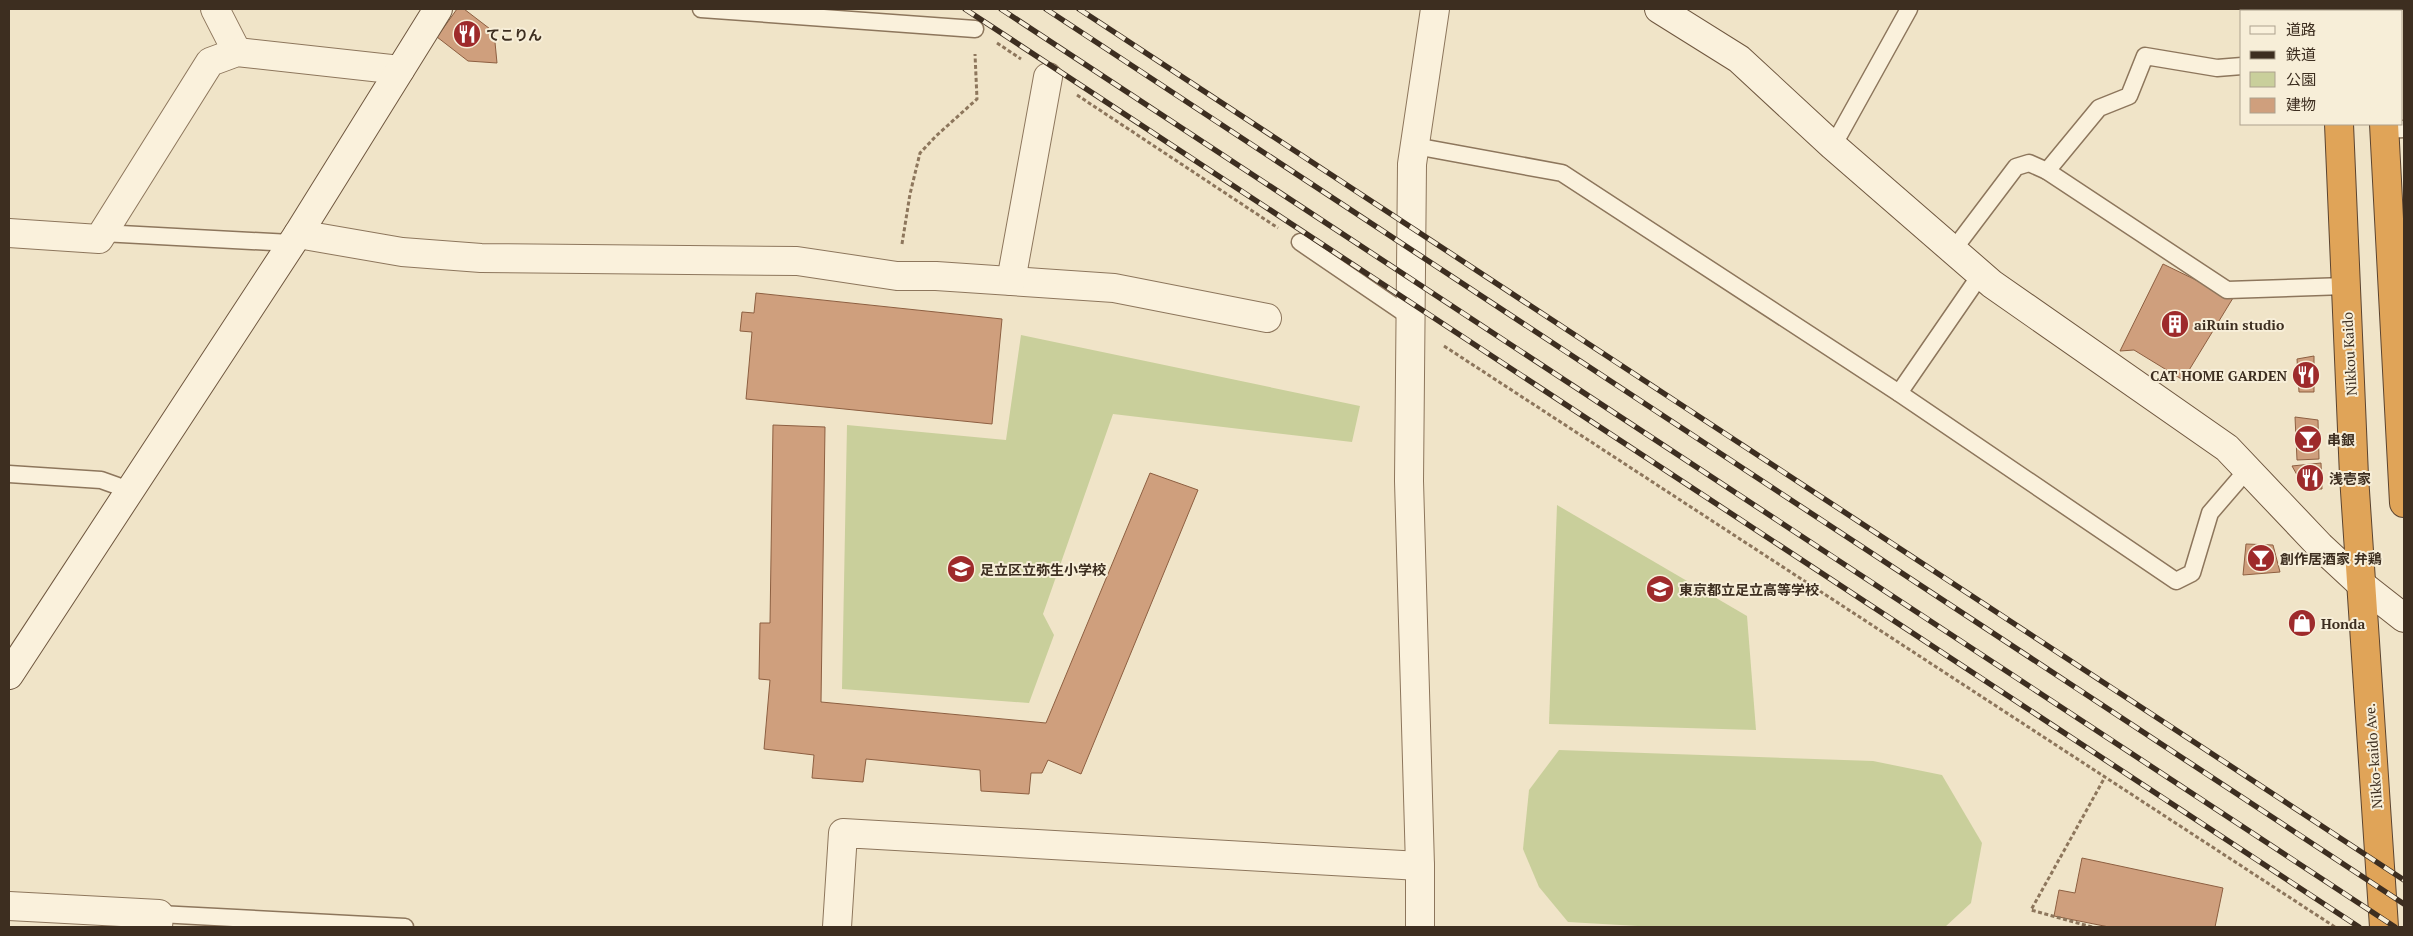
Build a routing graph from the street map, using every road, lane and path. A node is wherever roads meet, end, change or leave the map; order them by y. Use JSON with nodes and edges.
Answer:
{"nodes":[{"id":1,"x":214,"y":9,"type":"edge"},
{"id":2,"x":438,"y":9,"type":"edge"},
{"id":3,"x":701,"y":9,"type":"edge"},
{"id":4,"x":1435,"y":9,"type":"edge"},
{"id":5,"x":1659,"y":9,"type":"edge"},
{"id":6,"x":1909,"y":9,"type":"edge"},
{"id":7,"x":975,"y":29,"type":"junction"},
{"id":8,"x":237,"y":52,"type":"junction"},
{"id":9,"x":2240,"y":66,"type":"edge"},
{"id":10,"x":400,"y":70,"type":"junction"},
{"id":11,"x":1048,"y":77,"type":"junction"},
{"id":12,"x":2339,"y":125,"type":"edge"},
{"id":13,"x":2391,"y":128,"type":"edge"},
{"id":14,"x":1415,"y":146,"type":"junction"},
{"id":15,"x":1833,"y":146,"type":"junction"},
{"id":16,"x":2047,"y":171,"type":"junction"},
{"id":17,"x":9,"y":233,"type":"edge"},
{"id":18,"x":102,"y":233,"type":"junction"},
{"id":19,"x":295,"y":238,"type":"junction"},
{"id":20,"x":1300,"y":242,"type":"joint"},
{"id":21,"x":1954,"y":249,"type":"junction"},
{"id":22,"x":1981,"y":274,"type":"junction"},
{"id":23,"x":897,"y":276,"type":"junction"},
{"id":24,"x":1011,"y":280,"type":"junction"},
{"id":25,"x":2345,"y":286,"type":"junction"},
{"id":26,"x":1267,"y":318,"type":"dead end"},
{"id":27,"x":1410,"y":320,"type":"junction"},
{"id":28,"x":2400,"y":378,"type":"edge"},
{"id":29,"x":1899,"y":393,"type":"junction"},
{"id":30,"x":2247,"y":470,"type":"junction"},
{"id":31,"x":9,"y":474,"type":"edge"},
{"id":32,"x":129,"y":490,"type":"junction"},
{"id":33,"x":2404,"y":503,"type":"edge"},
{"id":34,"x":2362,"y":585,"type":"junction"},
{"id":35,"x":2404,"y":618,"type":"edge"},
{"id":36,"x":9,"y":675,"type":"edge"},
{"id":37,"x":2105,"y":778,"type":"junction"},
{"id":38,"x":1420,"y":866,"type":"junction"},
{"id":39,"x":9,"y":906,"type":"edge"},
{"id":40,"x":159,"y":920,"type":"edge"},
{"id":41,"x":405,"y":927,"type":"edge"},
{"id":42,"x":838,"y":927,"type":"edge"},
{"id":43,"x":1420,"y":927,"type":"edge"},
{"id":44,"x":2092,"y":927,"type":"edge"},
{"id":45,"x":2335,"y":927,"type":"edge"},
{"id":46,"x":2384,"y":927,"type":"edge"}],
"edges":[{"from":1,"to":8,"type":"street"},
{"from":2,"to":10,"type":"street"},
{"from":3,"to":7,"type":"lane"},
{"from":4,"to":14,"type":"street"},
{"from":5,"to":15,"type":"street"},
{"from":6,"to":15,"type":"lane"},
{"from":7,"to":11,"type":"path"},
{"from":7,"to":23,"type":"path"},
{"from":8,"to":10,"type":"street"},
{"from":8,"to":18,"type":"street"},
{"from":9,"to":16,"type":"lane"},
{"from":10,"to":19,"type":"street"},
{"from":11,"to":20,"type":"path"},
{"from":11,"to":24,"type":"street"},
{"from":12,"to":25,"type":"highway","name":"Nikkou Kaido"},
{"from":13,"to":28,"type":"highway"},
{"from":14,"to":27,"type":"street"},
{"from":14,"to":29,"type":"lane"},
{"from":15,"to":21,"type":"street"},
{"from":16,"to":21,"type":"lane"},
{"from":16,"to":25,"type":"lane"},
{"from":17,"to":18,"type":"street"},
{"from":18,"to":19,"type":"lane"},
{"from":19,"to":23,"type":"street"},
{"from":19,"to":32,"type":"street"},
{"from":20,"to":27,"type":"lane"},
{"from":21,"to":22,"type":"street"},
{"from":22,"to":29,"type":"lane"},
{"from":22,"to":30,"type":"street"},
{"from":23,"to":24,"type":"street"},
{"from":24,"to":26,"type":"street"},
{"from":25,"to":34,"type":"highway","name":"Nikkou Kaido"},
{"from":27,"to":37,"type":"path"},
{"from":27,"to":38,"type":"street"},
{"from":28,"to":33,"type":"highway"},
{"from":29,"to":30,"type":"lane"},
{"from":30,"to":34,"type":"street"},
{"from":31,"to":32,"type":"lane"},
{"from":32,"to":36,"type":"street"},
{"from":34,"to":35,"type":"street"},
{"from":34,"to":46,"type":"highway","name":"Nikko-kaido Ave."},
{"from":37,"to":44,"type":"path"},
{"from":37,"to":45,"type":"path"},
{"from":38,"to":42,"type":"street"},
{"from":38,"to":43,"type":"street"},
{"from":39,"to":40,"type":"street"},
{"from":40,"to":41,"type":"lane"}]}
